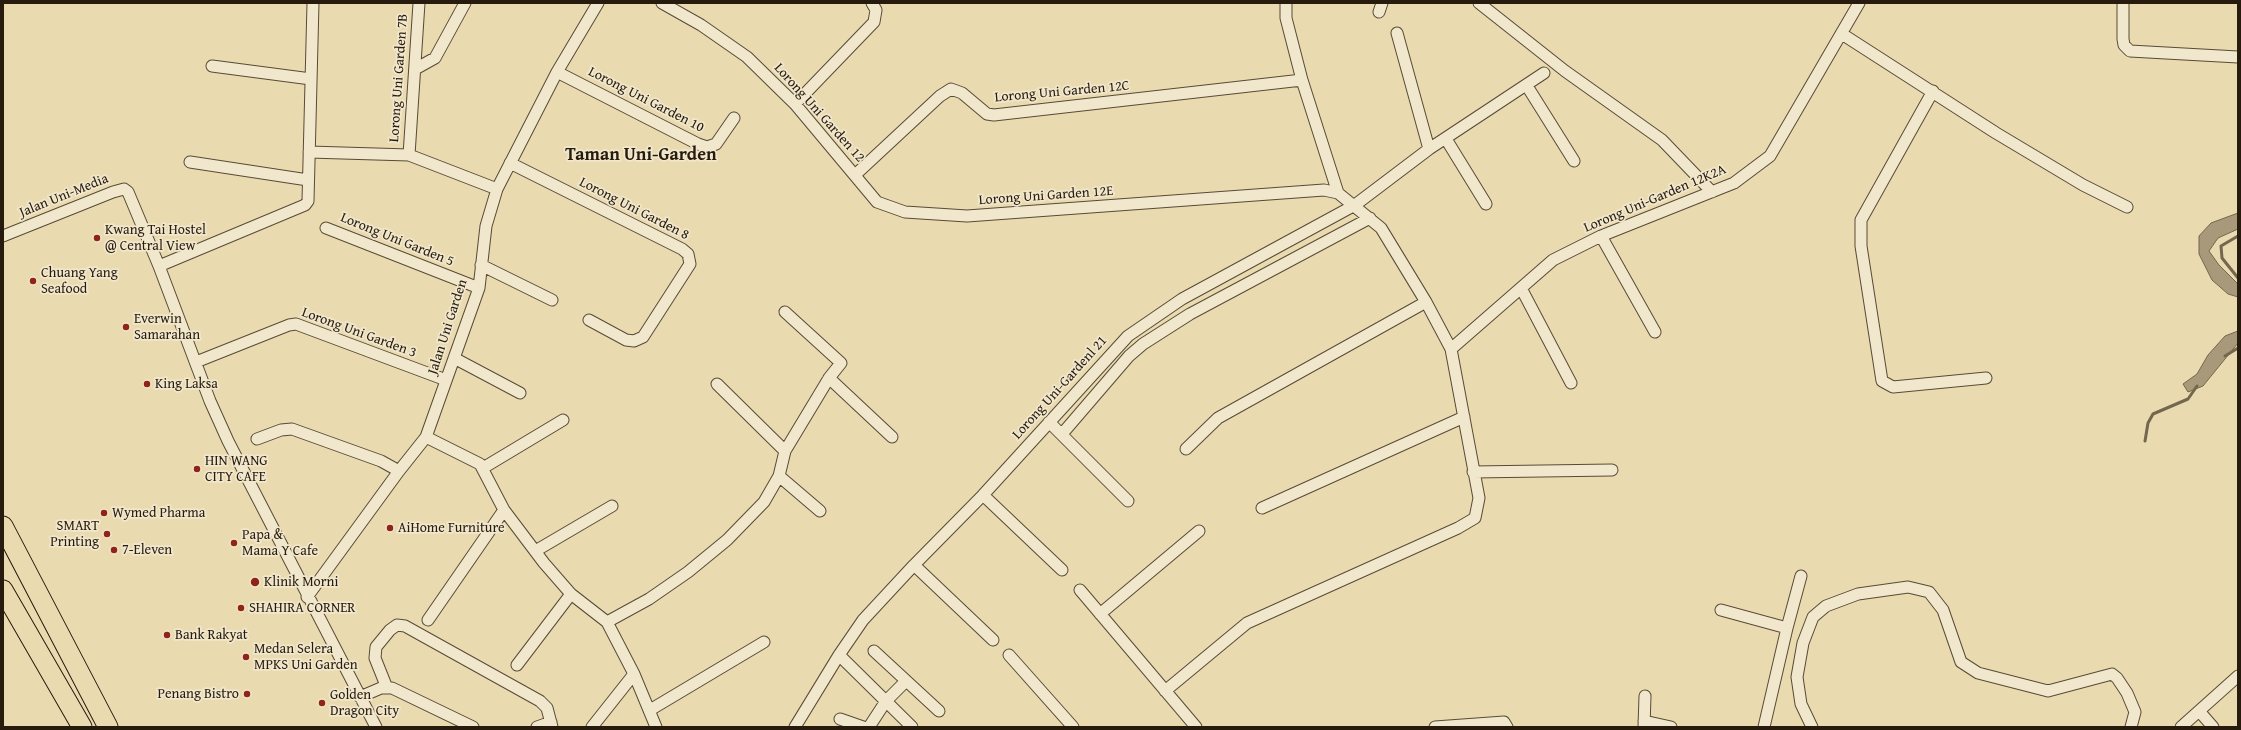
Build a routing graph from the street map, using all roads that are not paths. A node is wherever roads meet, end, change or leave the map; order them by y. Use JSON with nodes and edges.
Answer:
{"nodes":[{"id":1,"x":313,"y":3,"type":"edge"},
{"id":2,"x":419,"y":3,"type":"edge"},
{"id":3,"x":465,"y":3,"type":"edge"},
{"id":4,"x":598,"y":3,"type":"edge"},
{"id":5,"x":662,"y":3,"type":"edge"},
{"id":6,"x":872,"y":3,"type":"edge"},
{"id":7,"x":1286,"y":3,"type":"edge"},
{"id":8,"x":1479,"y":3,"type":"edge"},
{"id":9,"x":1859,"y":3,"type":"edge"},
{"id":10,"x":2123,"y":3,"type":"edge"},
{"id":11,"x":1397,"y":33,"type":"dead end"},
{"id":12,"x":1842,"y":34,"type":"junction"},
{"id":13,"x":2238,"y":57,"type":"edge"},
{"id":14,"x":212,"y":66,"type":"dead end"},
{"id":15,"x":417,"y":68,"type":"junction"},
{"id":16,"x":556,"y":72,"type":"junction"},
{"id":17,"x":1544,"y":73,"type":"dead end"},
{"id":18,"x":311,"y":79,"type":"junction"},
{"id":19,"x":1302,"y":80,"type":"junction"},
{"id":20,"x":1527,"y":86,"type":"junction"},
{"id":21,"x":1933,"y":91,"type":"junction"},
{"id":22,"x":795,"y":104,"type":"junction"},
{"id":23,"x":734,"y":118,"type":"dead end"},
{"id":24,"x":1446,"y":139,"type":"junction"},
{"id":25,"x":1429,"y":149,"type":"junction"},
{"id":26,"x":309,"y":152,"type":"junction"},
{"id":27,"x":409,"y":155,"type":"junction"},
{"id":28,"x":1574,"y":161,"type":"dead end"},
{"id":29,"x":190,"y":162,"type":"dead end"},
{"id":30,"x":510,"y":163,"type":"junction"},
{"id":31,"x":854,"y":174,"type":"junction"},
{"id":32,"x":308,"y":180,"type":"junction"},
{"id":33,"x":497,"y":189,"type":"junction"},
{"id":34,"x":1712,"y":192,"type":"junction"},
{"id":35,"x":1338,"y":193,"type":"junction"},
{"id":36,"x":1486,"y":204,"type":"dead end"},
{"id":37,"x":1355,"y":205,"type":"junction"},
{"id":38,"x":889,"y":207,"type":"joint"},
{"id":39,"x":2127,"y":207,"type":"dead end"},
{"id":40,"x":1370,"y":218,"type":"junction"},
{"id":41,"x":326,"y":228,"type":"dead end"},
{"id":42,"x":3,"y":236,"type":"edge"},
{"id":43,"x":1602,"y":236,"type":"junction"},
{"id":44,"x":481,"y":265,"type":"junction"},
{"id":45,"x":159,"y":266,"type":"junction"},
{"id":46,"x":478,"y":288,"type":"junction"},
{"id":47,"x":1521,"y":288,"type":"junction"},
{"id":48,"x":1182,"y":299,"type":"junction"},
{"id":49,"x":552,"y":300,"type":"dead end"},
{"id":50,"x":1426,"y":302,"type":"junction"},
{"id":51,"x":786,"y":312,"type":"dead end"},
{"id":52,"x":1190,"y":314,"type":"junction"},
{"id":53,"x":589,"y":320,"type":"dead end"},
{"id":54,"x":1655,"y":332,"type":"dead end"},
{"id":55,"x":1451,"y":348,"type":"junction"},
{"id":56,"x":454,"y":358,"type":"junction"},
{"id":57,"x":196,"y":362,"type":"junction"},
{"id":58,"x":828,"y":378,"type":"junction"},
{"id":59,"x":1986,"y":378,"type":"dead end"},
{"id":60,"x":446,"y":380,"type":"junction"},
{"id":61,"x":1571,"y":383,"type":"dead end"},
{"id":62,"x":717,"y":384,"type":"dead end"},
{"id":63,"x":520,"y":393,"type":"dead end"},
{"id":64,"x":1464,"y":417,"type":"junction"},
{"id":65,"x":563,"y":420,"type":"dead end"},
{"id":66,"x":1049,"y":422,"type":"junction"},
{"id":67,"x":1062,"y":434,"type":"junction"},
{"id":68,"x":426,"y":437,"type":"junction"},
{"id":69,"x":892,"y":437,"type":"dead end"},
{"id":70,"x":257,"y":438,"type":"dead end"},
{"id":71,"x":1186,"y":449,"type":"dead end"},
{"id":72,"x":785,"y":451,"type":"junction"},
{"id":73,"x":483,"y":468,"type":"junction"},
{"id":74,"x":1612,"y":470,"type":"dead end"},
{"id":75,"x":398,"y":471,"type":"junction"},
{"id":76,"x":1473,"y":472,"type":"junction"},
{"id":77,"x":779,"y":476,"type":"junction"},
{"id":78,"x":983,"y":495,"type":"junction"},
{"id":79,"x":1128,"y":501,"type":"dead end"},
{"id":80,"x":612,"y":506,"type":"dead end"},
{"id":81,"x":1262,"y":508,"type":"dead end"},
{"id":82,"x":504,"y":510,"type":"junction"},
{"id":83,"x":820,"y":511,"type":"dead end"},
{"id":84,"x":3,"y":526,"type":"edge"},
{"id":85,"x":1199,"y":531,"type":"dead end"},
{"id":86,"x":537,"y":550,"type":"junction"},
{"id":87,"x":914,"y":565,"type":"junction"},
{"id":88,"x":1062,"y":570,"type":"dead end"},
{"id":89,"x":1801,"y":576,"type":"dead end"},
{"id":90,"x":3,"y":590,"type":"edge"},
{"id":91,"x":1080,"y":590,"type":"dead end"},
{"id":92,"x":570,"y":594,"type":"junction"},
{"id":93,"x":307,"y":597,"type":"junction"},
{"id":94,"x":1721,"y":610,"type":"dead end"},
{"id":95,"x":1100,"y":614,"type":"junction"},
{"id":96,"x":428,"y":620,"type":"dead end"},
{"id":97,"x":607,"y":622,"type":"junction"},
{"id":98,"x":1787,"y":628,"type":"junction"},
{"id":99,"x":993,"y":640,"type":"dead end"},
{"id":100,"x":764,"y":642,"type":"dead end"},
{"id":101,"x":874,"y":651,"type":"dead end"},
{"id":102,"x":839,"y":655,"type":"junction"},
{"id":103,"x":1009,"y":655,"type":"dead end"},
{"id":104,"x":517,"y":665,"type":"dead end"},
{"id":105,"x":634,"y":674,"type":"junction"},
{"id":106,"x":2238,"y":676,"type":"edge"},
{"id":107,"x":906,"y":681,"type":"junction"},
{"id":108,"x":387,"y":688,"type":"junction"},
{"id":109,"x":1165,"y":691,"type":"junction"},
{"id":110,"x":1645,"y":696,"type":"dead end"},
{"id":111,"x":360,"y":697,"type":"junction"},
{"id":112,"x":886,"y":702,"type":"junction"},
{"id":113,"x":71,"y":706,"type":"junction"},
{"id":114,"x":650,"y":710,"type":"junction"},
{"id":115,"x":939,"y":711,"type":"dead end"},
{"id":116,"x":2199,"y":711,"type":"junction"},
{"id":117,"x":840,"y":719,"type":"dead end"},
{"id":118,"x":552,"y":724,"type":"edge"},
{"id":119,"x":1505,"y":724,"type":"edge"},
{"id":120,"x":1644,"y":724,"type":"edge"},
{"id":121,"x":65,"y":727,"type":"edge"},
{"id":122,"x":82,"y":727,"type":"edge"},
{"id":123,"x":108,"y":727,"type":"edge"},
{"id":124,"x":376,"y":727,"type":"edge"},
{"id":125,"x":473,"y":727,"type":"edge"},
{"id":126,"x":537,"y":727,"type":"edge"},
{"id":127,"x":592,"y":727,"type":"edge"},
{"id":128,"x":656,"y":727,"type":"edge"},
{"id":129,"x":795,"y":727,"type":"edge"},
{"id":130,"x":863,"y":727,"type":"edge"},
{"id":131,"x":869,"y":727,"type":"edge"},
{"id":132,"x":912,"y":727,"type":"edge"},
{"id":133,"x":1073,"y":727,"type":"edge"},
{"id":134,"x":1196,"y":727,"type":"edge"},
{"id":135,"x":1435,"y":727,"type":"edge"},
{"id":136,"x":1671,"y":727,"type":"edge"},
{"id":137,"x":1764,"y":727,"type":"edge"},
{"id":138,"x":1812,"y":727,"type":"edge"},
{"id":139,"x":2131,"y":727,"type":"edge"},
{"id":140,"x":2181,"y":727,"type":"edge"},
{"id":141,"x":2213,"y":727,"type":"edge"}],
"edges":[{"from":1,"to":18,"type":"street"},
{"from":2,"to":15,"type":"street","name":"Lorong Uni Garden 7B"},
{"from":3,"to":15,"type":"street"},
{"from":4,"to":16,"type":"street","name":"Jalan Uni Garden"},
{"from":5,"to":22,"type":"street","name":"Lorong Uni Garden 12"},
{"from":6,"to":22,"type":"street"},
{"from":7,"to":19,"type":"street"},
{"from":8,"to":34,"type":"street"},
{"from":9,"to":12,"type":"street","name":"Lorong Uni-Garden 12K2A"},
{"from":10,"to":13,"type":"street"},
{"from":11,"to":25,"type":"street"},
{"from":12,"to":21,"type":"street"},
{"from":12,"to":34,"type":"street","name":"Lorong Uni-Garden 12K2A"},
{"from":14,"to":18,"type":"street"},
{"from":15,"to":27,"type":"street","name":"Lorong Uni Garden 7B"},
{"from":16,"to":23,"type":"street","name":"Lorong Uni Garden 10"},
{"from":16,"to":30,"type":"street","name":"Jalan Uni Garden"},
{"from":17,"to":20,"type":"street","name":"Lorong Uni-Gardenl 21"},
{"from":18,"to":26,"type":"street"},
{"from":19,"to":31,"type":"street","name":"Lorong Uni Garden 12C"},
{"from":19,"to":35,"type":"street"},
{"from":20,"to":24,"type":"street","name":"Lorong Uni-Gardenl 21"},
{"from":20,"to":28,"type":"street"},
{"from":21,"to":39,"type":"street"},
{"from":21,"to":59,"type":"street"},
{"from":22,"to":31,"type":"street","name":"Lorong Uni Garden 12"},
{"from":24,"to":25,"type":"street","name":"Lorong Uni-Gardenl 21"},
{"from":24,"to":36,"type":"street"},
{"from":25,"to":37,"type":"street","name":"Lorong Uni-Gardenl 21"},
{"from":26,"to":27,"type":"street"},
{"from":26,"to":32,"type":"street"},
{"from":27,"to":33,"type":"street"},
{"from":29,"to":32,"type":"street"},
{"from":30,"to":33,"type":"street","name":"Jalan Uni Garden"},
{"from":30,"to":53,"type":"street","name":"Lorong Uni Garden 8"},
{"from":31,"to":38,"type":"street","name":"Lorong Uni Garden 12"},
{"from":32,"to":45,"type":"street"},
{"from":33,"to":44,"type":"street","name":"Jalan Uni Garden"},
{"from":34,"to":43,"type":"street","name":"Lorong Uni-Garden 12K2A"},
{"from":35,"to":37,"type":"street"},
{"from":35,"to":38,"type":"street","name":"Lorong Uni Garden 12E"},
{"from":37,"to":40,"type":"street"},
{"from":37,"to":48,"type":"street","name":"Lorong Uni-Gardenl 21"},
{"from":40,"to":50,"type":"street"},
{"from":40,"to":52,"type":"street"},
{"from":41,"to":46,"type":"street","name":"Lorong Uni Garden 5"},
{"from":42,"to":45,"type":"street","name":"Jalan Uni-Media"},
{"from":43,"to":47,"type":"street","name":"Lorong Uni-Garden 12K2A"},
{"from":43,"to":54,"type":"street"},
{"from":44,"to":46,"type":"street","name":"Jalan Uni Garden"},
{"from":44,"to":49,"type":"street"},
{"from":45,"to":57,"type":"street"},
{"from":46,"to":56,"type":"street","name":"Jalan Uni Garden"},
{"from":47,"to":55,"type":"street","name":"Lorong Uni-Garden 12K2A"},
{"from":47,"to":61,"type":"street"},
{"from":48,"to":52,"type":"street"},
{"from":48,"to":66,"type":"street","name":"Lorong Uni-Gardenl 21"},
{"from":50,"to":55,"type":"street"},
{"from":50,"to":71,"type":"street"},
{"from":51,"to":58,"type":"street"},
{"from":52,"to":67,"type":"street"},
{"from":55,"to":64,"type":"street"},
{"from":56,"to":60,"type":"street","name":"Jalan Uni Garden"},
{"from":56,"to":63,"type":"street"},
{"from":57,"to":60,"type":"street","name":"Lorong Uni Garden 3"},
{"from":57,"to":93,"type":"street"},
{"from":58,"to":69,"type":"street"},
{"from":58,"to":72,"type":"street"},
{"from":60,"to":68,"type":"street","name":"Jalan Uni Garden"},
{"from":62,"to":72,"type":"street"},
{"from":64,"to":76,"type":"street"},
{"from":64,"to":81,"type":"street"},
{"from":65,"to":73,"type":"street"},
{"from":66,"to":67,"type":"street"},
{"from":66,"to":78,"type":"street","name":"Lorong Uni-Gardenl 21"},
{"from":67,"to":79,"type":"street"},
{"from":68,"to":73,"type":"street"},
{"from":68,"to":75,"type":"street","name":"Jalan Uni Garden"},
{"from":70,"to":75,"type":"street"},
{"from":72,"to":77,"type":"street"},
{"from":73,"to":82,"type":"street"},
{"from":74,"to":76,"type":"street"},
{"from":75,"to":93,"type":"street","name":"Jalan Uni Garden"},
{"from":76,"to":109,"type":"street"},
{"from":77,"to":83,"type":"street"},
{"from":77,"to":97,"type":"street"},
{"from":78,"to":87,"type":"street","name":"Lorong Uni-Gardenl 21"},
{"from":78,"to":88,"type":"street"},
{"from":80,"to":86,"type":"street"},
{"from":82,"to":86,"type":"street"},
{"from":82,"to":96,"type":"street"},
{"from":84,"to":123,"type":"highway"},
{"from":85,"to":95,"type":"street"},
{"from":86,"to":92,"type":"street"},
{"from":87,"to":99,"type":"street"},
{"from":87,"to":102,"type":"street","name":"Lorong Uni-Gardenl 21"},
{"from":89,"to":98,"type":"street"},
{"from":90,"to":113,"type":"highway"},
{"from":91,"to":95,"type":"street"},
{"from":92,"to":97,"type":"street"},
{"from":92,"to":104,"type":"street"},
{"from":93,"to":111,"type":"street"},
{"from":94,"to":98,"type":"street"},
{"from":95,"to":109,"type":"street"},
{"from":97,"to":105,"type":"street"},
{"from":98,"to":137,"type":"street"},
{"from":100,"to":114,"type":"street"},
{"from":101,"to":107,"type":"street"},
{"from":102,"to":112,"type":"street"},
{"from":102,"to":129,"type":"street","name":"Lorong Uni-Gardenl 21"},
{"from":103,"to":133,"type":"street"},
{"from":105,"to":114,"type":"street"},
{"from":105,"to":127,"type":"street"},
{"from":106,"to":116,"type":"street"},
{"from":107,"to":112,"type":"street"},
{"from":107,"to":115,"type":"street"},
{"from":108,"to":111,"type":"street"},
{"from":108,"to":118,"type":"street"},
{"from":108,"to":125,"type":"street"},
{"from":109,"to":134,"type":"street"},
{"from":110,"to":120,"type":"street"},
{"from":111,"to":124,"type":"street"},
{"from":112,"to":131,"type":"street"},
{"from":112,"to":132,"type":"street"},
{"from":113,"to":121,"type":"highway"},
{"from":113,"to":122,"type":"highway"},
{"from":114,"to":128,"type":"street"},
{"from":116,"to":140,"type":"street"},
{"from":116,"to":141,"type":"street"},
{"from":117,"to":130,"type":"street"},
{"from":118,"to":126,"type":"street"},
{"from":119,"to":135,"type":"street"},
{"from":120,"to":136,"type":"street"},
{"from":138,"to":139,"type":"street"}]}
